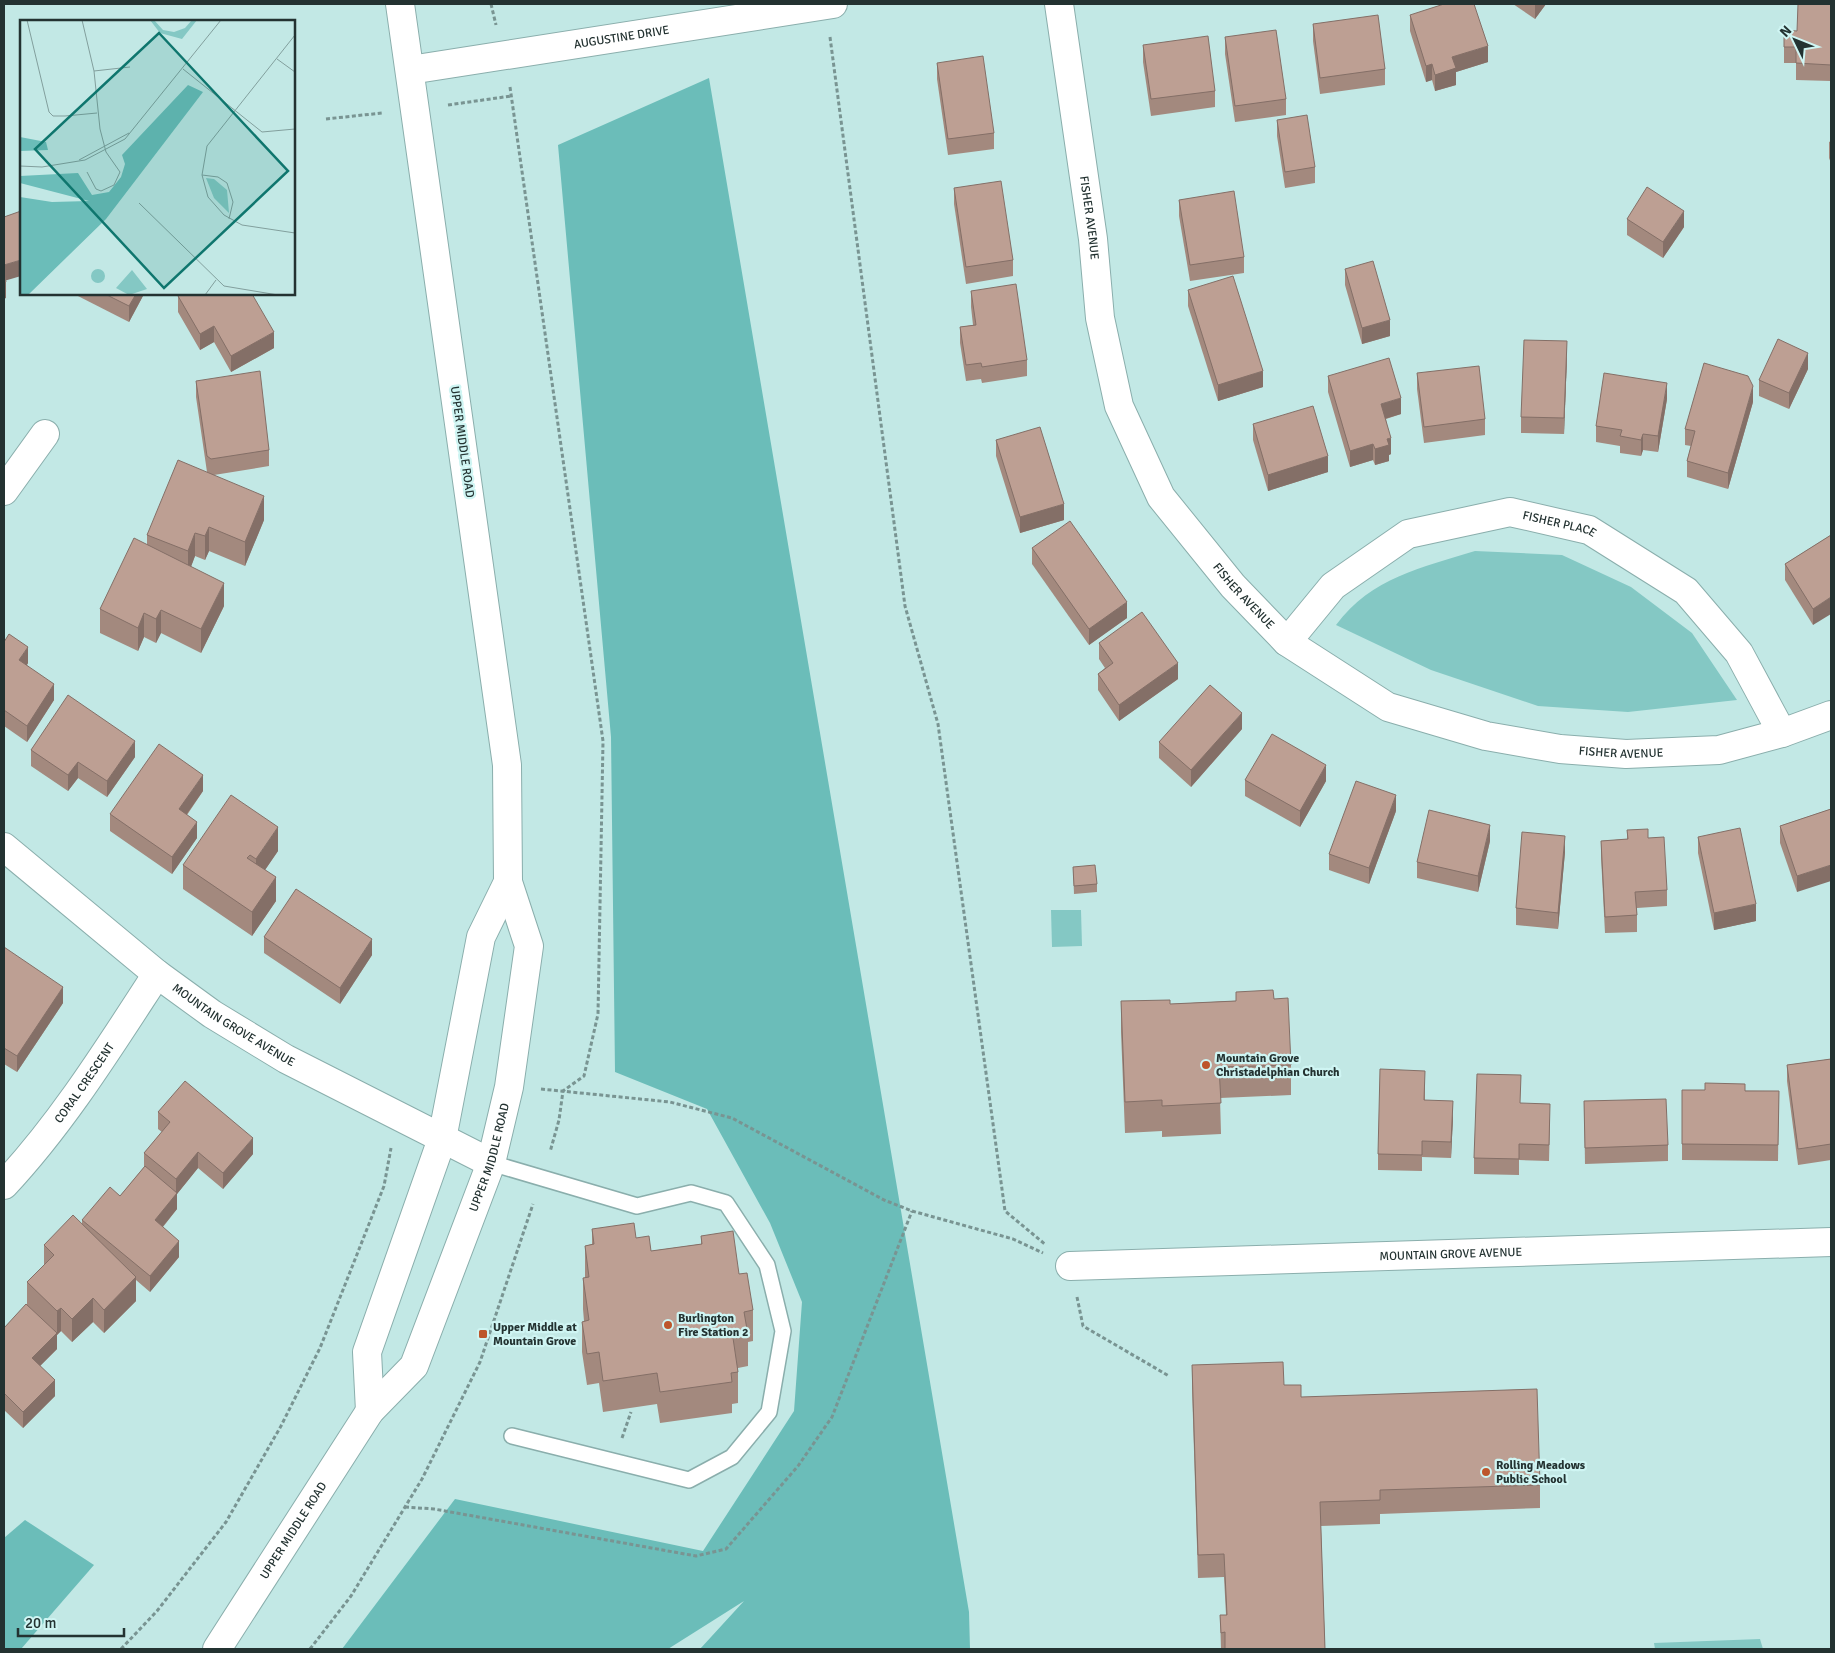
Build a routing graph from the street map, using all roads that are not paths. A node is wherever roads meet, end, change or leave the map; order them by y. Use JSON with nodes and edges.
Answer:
{"nodes":[{"id":1,"x":400,"y":4,"type":"edge"},
{"id":2,"x":829,"y":4,"type":"edge"},
{"id":3,"x":1059,"y":4,"type":"edge"},
{"id":4,"x":410,"y":70,"type":"junction"},
{"id":5,"x":45,"y":434,"type":"dead end"},
{"id":6,"x":4,"y":491,"type":"edge"},
{"id":7,"x":1287,"y":642,"type":"junction"},
{"id":8,"x":1831,"y":714,"type":"edge"},
{"id":9,"x":1782,"y":733,"type":"junction"},
{"id":10,"x":4,"y":847,"type":"edge"},
{"id":11,"x":508,"y":882,"type":"junction"},
{"id":12,"x":157,"y":974,"type":"junction"},
{"id":13,"x":442,"y":1139,"type":"junction"},
{"id":14,"x":491,"y":1163,"type":"junction"},
{"id":15,"x":4,"y":1185,"type":"edge"},
{"id":16,"x":1831,"y":1242,"type":"edge"},
{"id":17,"x":1070,"y":1266,"type":"road end"},
{"id":18,"x":370,"y":1410,"type":"junction"},
{"id":19,"x":512,"y":1436,"type":"dead end"},
{"id":20,"x":217,"y":1649,"type":"edge"}],
"edges":[{"from":1,"to":4,"type":"street","name":"UPPER MIDDLE ROAD"},
{"from":2,"to":4,"type":"street","name":"AUGUSTINE DRIVE"},
{"from":3,"to":7,"type":"street","name":"FISHER AVENUE"},
{"from":4,"to":11,"type":"street","name":"UPPER MIDDLE ROAD"},
{"from":5,"to":6,"type":"street"},
{"from":7,"to":9,"type":"street","name":"FISHER AVENUE"},
{"from":7,"to":9,"type":"street","name":"FISHER PLACE"},
{"from":8,"to":9,"type":"street","name":"FISHER AVENUE"},
{"from":10,"to":12,"type":"street","name":"MOUNTAIN GROVE AVENUE"},
{"from":11,"to":13,"type":"street","name":"UPPER MIDDLE ROAD"},
{"from":11,"to":14,"type":"street","name":"UPPER MIDDLE ROAD"},
{"from":12,"to":13,"type":"street","name":"MOUNTAIN GROVE AVENUE"},
{"from":12,"to":15,"type":"street","name":"CORAL CRESCENT"},
{"from":13,"to":14,"type":"street","name":"MOUNTAIN GROVE AVENUE"},
{"from":13,"to":18,"type":"street","name":"UPPER MIDDLE ROAD"},
{"from":14,"to":18,"type":"street","name":"UPPER MIDDLE ROAD"},
{"from":14,"to":19,"type":"lane"},
{"from":16,"to":17,"type":"street","name":"MOUNTAIN GROVE AVENUE"},
{"from":18,"to":20,"type":"street","name":"UPPER MIDDLE ROAD"}]}
